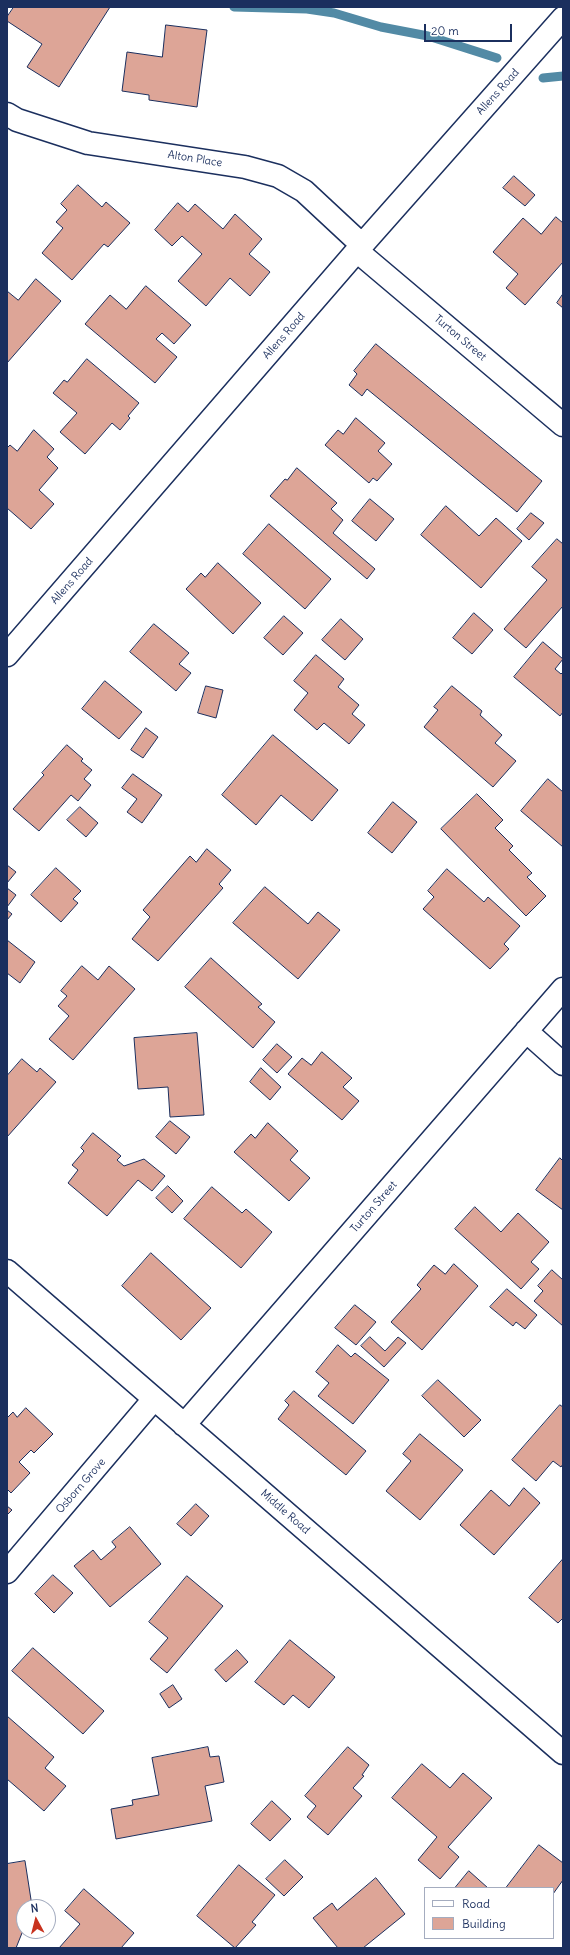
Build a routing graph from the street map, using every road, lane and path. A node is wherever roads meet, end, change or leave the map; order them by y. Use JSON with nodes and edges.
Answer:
{"nodes":[{"id":1,"x":563,"y":18,"type":"edge"},
{"id":2,"x":7,"y":114,"type":"edge"},
{"id":3,"x":360,"y":248,"type":"junction"},
{"id":4,"x":563,"y":425,"type":"edge"},
{"id":5,"x":7,"y":655,"type":"edge"},
{"id":6,"x":563,"y":989,"type":"edge"},
{"id":7,"x":526,"y":1031,"type":"junction"},
{"id":8,"x":563,"y":1064,"type":"edge"},
{"id":9,"x":7,"y":1271,"type":"edge"},
{"id":10,"x":154,"y":1399,"type":"junction"},
{"id":11,"x":184,"y":1425,"type":"junction"},
{"id":12,"x":7,"y":1572,"type":"edge"},
{"id":13,"x":563,"y":1753,"type":"edge"}],
"edges":[{"from":1,"to":3,"type":"street","name":"Allens Road"},
{"from":2,"to":3,"type":"street","name":"Alton Place"},
{"from":3,"to":4,"type":"street","name":"Turton Street"},
{"from":3,"to":5,"type":"street","name":"Allens Road"},
{"from":6,"to":7,"type":"street","name":"Turton Street"},
{"from":7,"to":8,"type":"street"},
{"from":7,"to":11,"type":"street","name":"Turton Street"},
{"from":9,"to":10,"type":"street","name":"Middle Road"},
{"from":10,"to":11,"type":"street","name":"Middle Road"},
{"from":10,"to":12,"type":"street","name":"Osborn Grove"},
{"from":11,"to":13,"type":"street","name":"Middle Road"}]}
